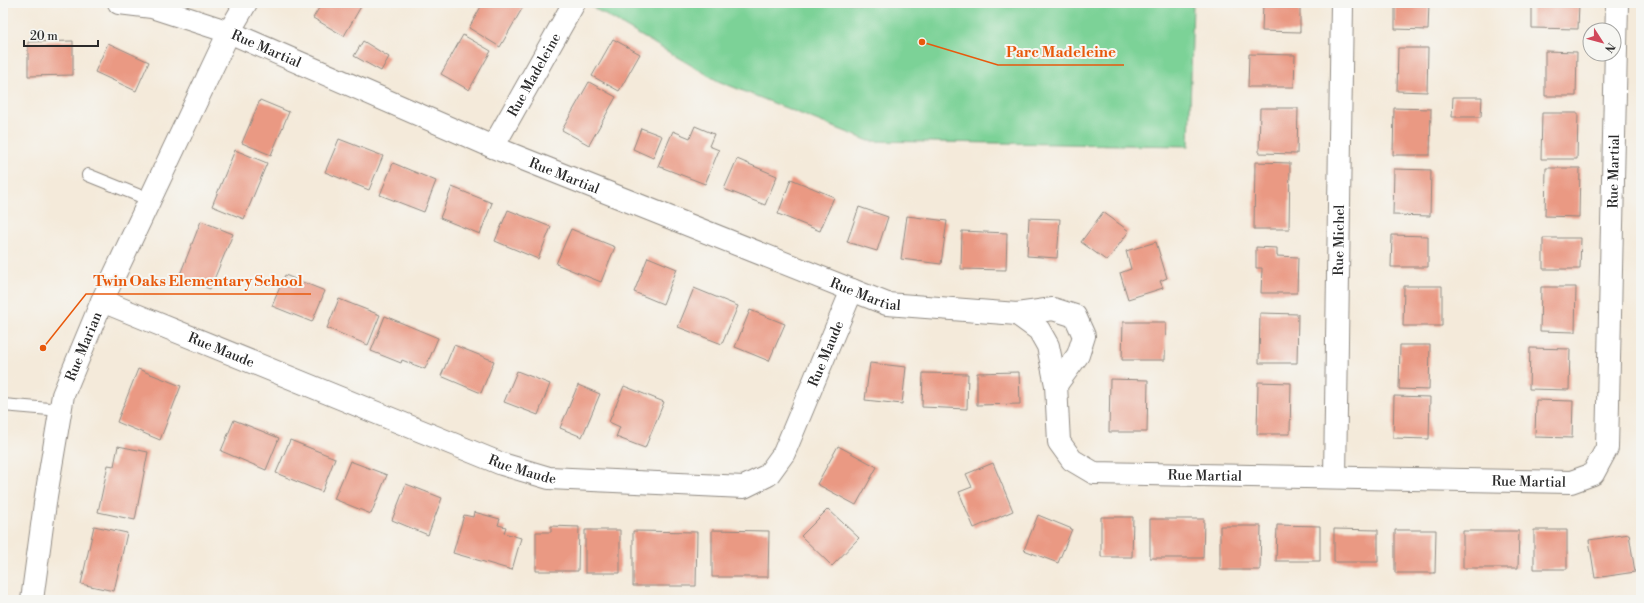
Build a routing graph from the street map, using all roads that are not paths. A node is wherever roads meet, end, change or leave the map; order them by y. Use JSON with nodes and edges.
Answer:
{"nodes":[{"id":1,"x":119,"y":3,"type":"edge"},
{"id":2,"x":246,"y":3,"type":"edge"},
{"id":3,"x":574,"y":3,"type":"edge"},
{"id":4,"x":1342,"y":3,"type":"edge"},
{"id":5,"x":1618,"y":3,"type":"edge"},
{"id":6,"x":230,"y":32,"type":"junction"},
{"id":7,"x":493,"y":147,"type":"junction"},
{"id":8,"x":88,"y":175,"type":"dead end"},
{"id":9,"x":150,"y":200,"type":"junction"},
{"id":10,"x":852,"y":290,"type":"junction"},
{"id":11,"x":102,"y":301,"type":"junction"},
{"id":12,"x":1017,"y":314,"type":"junction"},
{"id":13,"x":1056,"y":385,"type":"junction"},
{"id":14,"x":3,"y":406,"type":"edge"},
{"id":15,"x":61,"y":410,"type":"junction"},
{"id":16,"x":1335,"y":477,"type":"junction"},
{"id":17,"x":32,"y":600,"type":"edge"}],
"edges":[{"from":1,"to":6,"type":"street","name":"Rue Martial"},
{"from":2,"to":6,"type":"street","name":"Rue Marian"},
{"from":3,"to":7,"type":"street","name":"Rue Madeleine"},
{"from":4,"to":16,"type":"street","name":"Rue Michel"},
{"from":5,"to":16,"type":"street","name":"Rue Martial"},
{"from":6,"to":7,"type":"street","name":"Rue Martial"},
{"from":6,"to":9,"type":"street","name":"Rue Marian"},
{"from":7,"to":10,"type":"street","name":"Rue Martial"},
{"from":8,"to":9,"type":"lane"},
{"from":9,"to":11,"type":"street","name":"Rue Marian"},
{"from":10,"to":11,"type":"street","name":"Rue Maude"},
{"from":10,"to":12,"type":"street","name":"Rue Martial"},
{"from":11,"to":15,"type":"street","name":"Rue Marian"},
{"from":12,"to":13,"type":"street","name":"Rue Martial"},
{"from":12,"to":13,"type":"street","name":"Rue Martial"},
{"from":13,"to":16,"type":"street","name":"Rue Martial"},
{"from":14,"to":15,"type":"lane"},
{"from":15,"to":17,"type":"street","name":"Rue Marian"}]}
